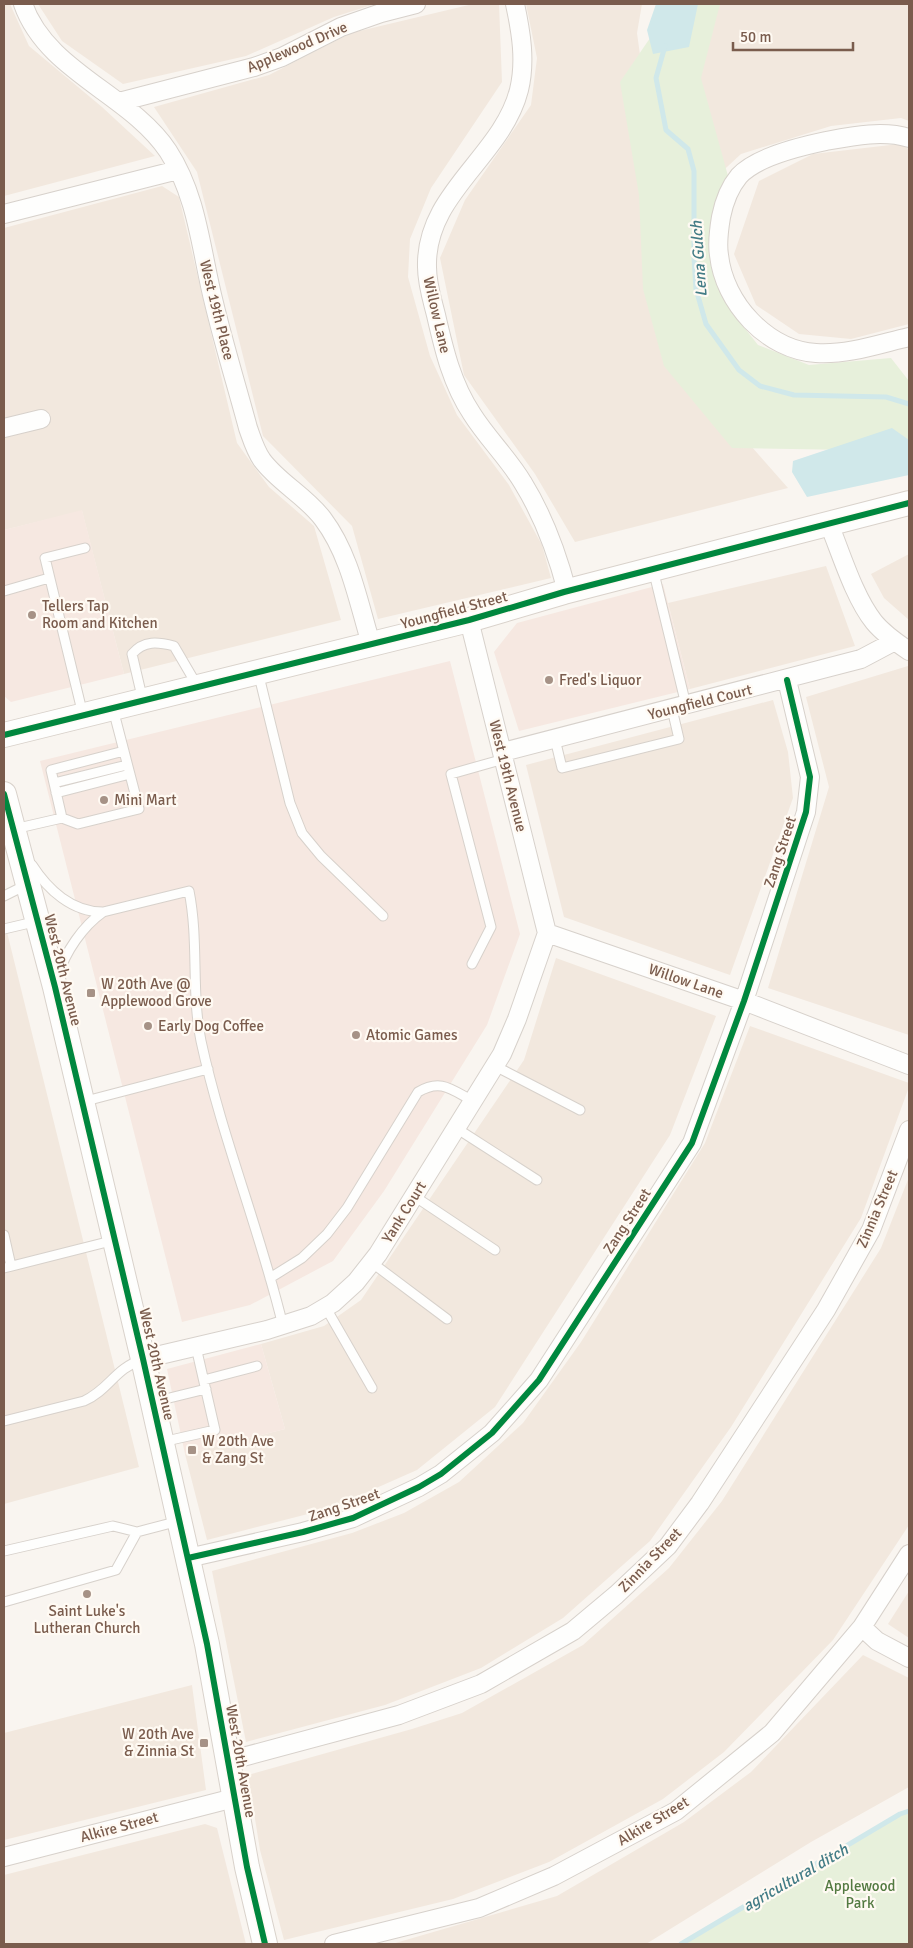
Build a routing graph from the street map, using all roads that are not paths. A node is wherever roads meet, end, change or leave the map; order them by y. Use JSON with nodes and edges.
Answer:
{"nodes":[{"id":1,"x":23,"y":4,"type":"edge"},
{"id":2,"x":416,"y":4,"type":"edge"},
{"id":3,"x":515,"y":4,"type":"edge"},
{"id":4,"x":119,"y":102,"type":"junction"},
{"id":5,"x":909,"y":138,"type":"edge"},
{"id":6,"x":178,"y":170,"type":"junction"},
{"id":7,"x":4,"y":214,"type":"edge"},
{"id":8,"x":909,"y":337,"type":"edge"},
{"id":9,"x":41,"y":419,"type":"dead end"},
{"id":10,"x":4,"y":428,"type":"edge"},
{"id":11,"x":909,"y":503,"type":"edge"},
{"id":12,"x":829,"y":524,"type":"junction"},
{"id":13,"x":85,"y":548,"type":"dead end"},
{"id":14,"x":653,"y":569,"type":"junction"},
{"id":15,"x":49,"y":578,"type":"junction"},
{"id":16,"x":4,"y":591,"type":"edge"},
{"id":17,"x":567,"y":591,"type":"junction"},
{"id":18,"x":469,"y":620,"type":"junction"},
{"id":19,"x":371,"y":644,"type":"junction"},
{"id":20,"x":902,"y":646,"type":"edge"},
{"id":21,"x":258,"y":672,"type":"junction"},
{"id":22,"x":787,"y":680,"type":"junction"},
{"id":23,"x":198,"y":687,"type":"junction"},
{"id":24,"x":143,"y":701,"type":"junction"},
{"id":25,"x":679,"y":707,"type":"junction"},
{"id":26,"x":113,"y":708,"type":"junction"},
{"id":27,"x":83,"y":716,"type":"junction"},
{"id":28,"x":4,"y":735,"type":"edge"},
{"id":29,"x":555,"y":739,"type":"junction"},
{"id":30,"x":124,"y":751,"type":"junction"},
{"id":31,"x":503,"y":756,"type":"junction"},
{"id":32,"x":127,"y":765,"type":"junction"},
{"id":33,"x":130,"y":774,"type":"junction"},
{"id":34,"x":54,"y":783,"type":"junction"},
{"id":35,"x":56,"y":793,"type":"junction"},
{"id":36,"x":4,"y":794,"type":"edge"},
{"id":37,"x":62,"y":818,"type":"junction"},
{"id":38,"x":11,"y":825,"type":"edge"},
{"id":39,"x":28,"y":884,"type":"junction"},
{"id":40,"x":4,"y":896,"type":"edge"},
{"id":41,"x":103,"y":912,"type":"junction"},
{"id":42,"x":383,"y":916,"type":"dead end"},
{"id":43,"x":38,"y":921,"type":"junction"},
{"id":44,"x":4,"y":929,"type":"edge"},
{"id":45,"x":546,"y":933,"type":"junction"},
{"id":46,"x":472,"y":964,"type":"dead end"},
{"id":47,"x":55,"y":987,"type":"junction"},
{"id":48,"x":744,"y":1001,"type":"junction"},
{"id":49,"x":909,"y":1065,"type":"edge"},
{"id":50,"x":495,"y":1066,"type":"junction"},
{"id":51,"x":208,"y":1069,"type":"junction"},
{"id":52,"x":473,"y":1101,"type":"junction"},
{"id":53,"x":82,"y":1102,"type":"junction"},
{"id":54,"x":580,"y":1110,"type":"dead end"},
{"id":55,"x":456,"y":1128,"type":"junction"},
{"id":56,"x":909,"y":1130,"type":"edge"},
{"id":57,"x":537,"y":1180,"type":"dead end"},
{"id":58,"x":414,"y":1196,"type":"junction"},
{"id":59,"x":4,"y":1235,"type":"edge"},
{"id":60,"x":115,"y":1240,"type":"junction"},
{"id":61,"x":495,"y":1250,"type":"dead end"},
{"id":62,"x":371,"y":1262,"type":"junction"},
{"id":63,"x":8,"y":1267,"type":"edge"},
{"id":64,"x":270,"y":1278,"type":"junction"},
{"id":65,"x":326,"y":1308,"type":"junction"},
{"id":66,"x":448,"y":1319,"type":"dead end"},
{"id":67,"x":284,"y":1326,"type":"junction"},
{"id":68,"x":196,"y":1346,"type":"junction"},
{"id":69,"x":143,"y":1359,"type":"junction"},
{"id":70,"x":257,"y":1366,"type":"dead end"},
{"id":71,"x":204,"y":1380,"type":"junction"},
{"id":72,"x":372,"y":1388,"type":"dead end"},
{"id":73,"x":206,"y":1390,"type":"junction"},
{"id":74,"x":153,"y":1402,"type":"junction"},
{"id":75,"x":4,"y":1421,"type":"edge"},
{"id":76,"x":162,"y":1442,"type":"junction"},
{"id":77,"x":179,"y":1520,"type":"junction"},
{"id":78,"x":136,"y":1532,"type":"junction"},
{"id":79,"x":4,"y":1551,"type":"edge"},
{"id":80,"x":909,"y":1554,"type":"edge"},
{"id":81,"x":188,"y":1558,"type":"junction"},
{"id":82,"x":4,"y":1602,"type":"edge"},
{"id":83,"x":862,"y":1627,"type":"junction"},
{"id":84,"x":909,"y":1658,"type":"edge"},
{"id":85,"x":228,"y":1761,"type":"junction"},
{"id":86,"x":234,"y":1798,"type":"junction"},
{"id":87,"x":4,"y":1857,"type":"edge"},
{"id":88,"x":265,"y":1944,"type":"edge"},
{"id":89,"x":334,"y":1944,"type":"edge"}],
"edges":[{"from":1,"to":4,"type":"street","name":"West 19th Place"},
{"from":2,"to":4,"type":"street","name":"Applewood Drive"},
{"from":3,"to":17,"type":"street","name":"Willow Lane"},
{"from":4,"to":6,"type":"street","name":"West 19th Place"},
{"from":5,"to":8,"type":"street"},
{"from":6,"to":7,"type":"street"},
{"from":6,"to":19,"type":"street","name":"West 19th Place"},
{"from":9,"to":10,"type":"street"},
{"from":11,"to":12,"type":"street","name":"Youngfield Street"},
{"from":12,"to":14,"type":"street","name":"Youngfield Street"},
{"from":12,"to":20,"type":"street"},
{"from":13,"to":15,"type":"lane"},
{"from":14,"to":17,"type":"street","name":"Youngfield Street"},
{"from":14,"to":25,"type":"lane"},
{"from":15,"to":16,"type":"lane"},
{"from":15,"to":27,"type":"lane"},
{"from":17,"to":18,"type":"street","name":"Youngfield Street"},
{"from":18,"to":19,"type":"street","name":"Youngfield Street"},
{"from":18,"to":31,"type":"street","name":"West 19th Avenue"},
{"from":19,"to":21,"type":"street","name":"Youngfield Street"},
{"from":20,"to":22,"type":"street","name":"Youngfield Court"},
{"from":21,"to":23,"type":"street","name":"Youngfield Street"},
{"from":21,"to":42,"type":"lane"},
{"from":22,"to":25,"type":"street","name":"Youngfield Court"},
{"from":22,"to":48,"type":"street","name":"Zang Street"},
{"from":23,"to":24,"type":"street","name":"Youngfield Street"},
{"from":23,"to":24,"type":"lane"},
{"from":24,"to":26,"type":"street","name":"Youngfield Street"},
{"from":25,"to":29,"type":"street","name":"Youngfield Court"},
{"from":25,"to":29,"type":"lane"},
{"from":26,"to":27,"type":"street","name":"Youngfield Street"},
{"from":26,"to":30,"type":"lane"},
{"from":27,"to":28,"type":"street","name":"Youngfield Street"},
{"from":29,"to":31,"type":"street","name":"Youngfield Court"},
{"from":30,"to":32,"type":"lane"},
{"from":30,"to":34,"type":"lane"},
{"from":31,"to":45,"type":"street","name":"West 19th Avenue"},
{"from":31,"to":46,"type":"lane"},
{"from":32,"to":33,"type":"lane"},
{"from":32,"to":34,"type":"lane"},
{"from":33,"to":35,"type":"lane"},
{"from":33,"to":37,"type":"lane"},
{"from":34,"to":35,"type":"lane"},
{"from":35,"to":37,"type":"lane"},
{"from":36,"to":38,"type":"street","name":"West 20th Avenue"},
{"from":37,"to":38,"type":"lane"},
{"from":38,"to":39,"type":"street","name":"West 20th Avenue"},
{"from":38,"to":41,"type":"lane"},
{"from":39,"to":40,"type":"lane"},
{"from":39,"to":43,"type":"street","name":"West 20th Avenue"},
{"from":41,"to":47,"type":"lane"},
{"from":41,"to":51,"type":"lane"},
{"from":43,"to":44,"type":"lane"},
{"from":43,"to":47,"type":"street","name":"West 20th Avenue"},
{"from":45,"to":48,"type":"street","name":"Willow Lane"},
{"from":45,"to":50,"type":"street","name":"Yank Court"},
{"from":47,"to":53,"type":"street","name":"West 20th Avenue"},
{"from":48,"to":49,"type":"street","name":"Willow Lane"},
{"from":48,"to":81,"type":"street","name":"Zang Street"},
{"from":50,"to":52,"type":"street","name":"Yank Court"},
{"from":50,"to":54,"type":"lane"},
{"from":51,"to":53,"type":"lane"},
{"from":51,"to":64,"type":"lane"},
{"from":52,"to":55,"type":"street","name":"Yank Court"},
{"from":52,"to":64,"type":"lane"},
{"from":53,"to":60,"type":"street","name":"West 20th Avenue"},
{"from":55,"to":57,"type":"lane"},
{"from":55,"to":58,"type":"street","name":"Yank Court"},
{"from":56,"to":85,"type":"street","name":"Zinnia Street"},
{"from":58,"to":61,"type":"lane"},
{"from":58,"to":62,"type":"street","name":"Yank Court"},
{"from":59,"to":63,"type":"lane"},
{"from":60,"to":63,"type":"lane"},
{"from":60,"to":69,"type":"street","name":"West 20th Avenue"},
{"from":62,"to":65,"type":"street","name":"Yank Court"},
{"from":62,"to":66,"type":"lane"},
{"from":64,"to":67,"type":"lane"},
{"from":65,"to":67,"type":"street","name":"Yank Court"},
{"from":65,"to":72,"type":"lane"},
{"from":67,"to":68,"type":"street","name":"Yank Court"},
{"from":68,"to":69,"type":"street","name":"Yank Court"},
{"from":68,"to":71,"type":"lane"},
{"from":69,"to":74,"type":"street","name":"West 20th Avenue"},
{"from":69,"to":75,"type":"lane"},
{"from":70,"to":71,"type":"lane"},
{"from":71,"to":73,"type":"lane"},
{"from":73,"to":74,"type":"lane"},
{"from":73,"to":76,"type":"lane"},
{"from":74,"to":76,"type":"street","name":"West 20th Avenue"},
{"from":76,"to":77,"type":"street","name":"West 20th Avenue"},
{"from":77,"to":78,"type":"lane"},
{"from":77,"to":81,"type":"street","name":"West 20th Avenue"},
{"from":78,"to":79,"type":"lane"},
{"from":78,"to":82,"type":"lane"},
{"from":80,"to":83,"type":"street","name":"Alkire Street"},
{"from":81,"to":85,"type":"street","name":"West 20th Avenue"},
{"from":83,"to":84,"type":"street"},
{"from":83,"to":89,"type":"street","name":"Alkire Street"},
{"from":85,"to":86,"type":"street","name":"West 20th Avenue"},
{"from":86,"to":87,"type":"street","name":"Alkire Street"},
{"from":86,"to":88,"type":"street","name":"West 20th Avenue"}]}
